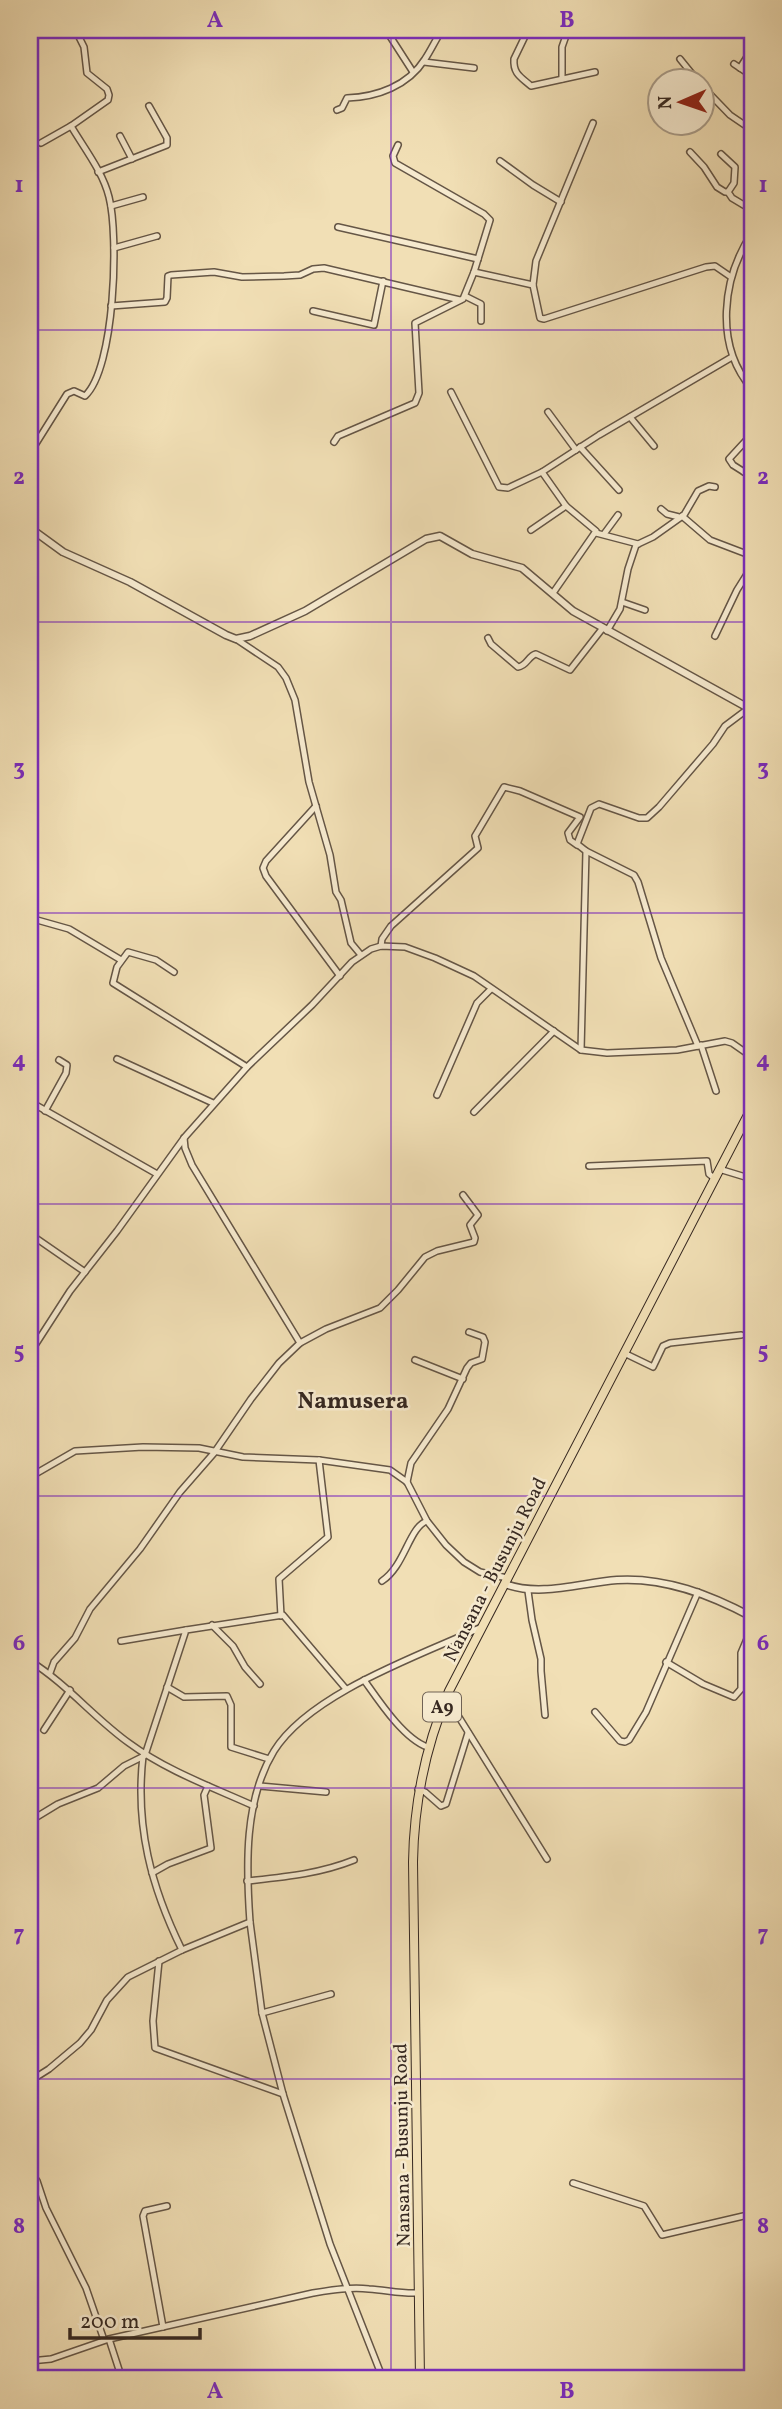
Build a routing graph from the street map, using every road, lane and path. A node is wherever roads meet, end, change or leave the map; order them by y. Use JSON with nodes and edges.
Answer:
{"nodes":[{"id":1,"x":386,"y":30,"type":"edge"},
{"id":2,"x":433,"y":30,"type":"edge"},
{"id":3,"x":442,"y":30,"type":"edge"},
{"id":4,"x":528,"y":30,"type":"edge"},
{"id":5,"x":568,"y":30,"type":"edge"},
{"id":6,"x":438,"y":36,"type":"junction"},
{"id":7,"x":79,"y":37,"type":"dead end"},
{"id":8,"x":752,"y":49,"type":"edge"},
{"id":9,"x":680,"y":59,"type":"dead end"},
{"id":10,"x":424,"y":62,"type":"junction"},
{"id":11,"x":734,"y":64,"type":"dead end"},
{"id":12,"x":686,"y":66,"type":"edge"},
{"id":13,"x":474,"y":68,"type":"dead end"},
{"id":14,"x":740,"y":68,"type":"junction"},
{"id":15,"x":413,"y":72,"type":"junction"},
{"id":16,"x":595,"y":72,"type":"dead end"},
{"id":17,"x":752,"y":76,"type":"edge"},
{"id":18,"x":562,"y":79,"type":"junction"},
{"id":19,"x":716,"y":100,"type":"edge"},
{"id":20,"x":149,"y":106,"type":"dead end"},
{"id":21,"x":337,"y":110,"type":"dead end"},
{"id":22,"x":593,"y":123,"type":"dead end"},
{"id":23,"x":71,"y":126,"type":"junction"},
{"id":24,"x":752,"y":130,"type":"edge"},
{"id":25,"x":120,"y":136,"type":"dead end"},
{"id":26,"x":41,"y":143,"type":"dead end"},
{"id":27,"x":398,"y":145,"type":"dead end"},
{"id":28,"x":690,"y":152,"type":"dead end"},
{"id":29,"x":721,"y":154,"type":"dead end"},
{"id":30,"x":132,"y":159,"type":"junction"},
{"id":31,"x":500,"y":161,"type":"dead end"},
{"id":32,"x":98,"y":172,"type":"junction"},
{"id":33,"x":728,"y":192,"type":"junction"},
{"id":34,"x":143,"y":197,"type":"dead end"},
{"id":35,"x":561,"y":202,"type":"junction"},
{"id":36,"x":111,"y":206,"type":"junction"},
{"id":37,"x":752,"y":210,"type":"edge"},
{"id":38,"x":338,"y":227,"type":"dead end"},
{"id":39,"x":752,"y":233,"type":"edge"},
{"id":40,"x":157,"y":236,"type":"dead end"},
{"id":41,"x":114,"y":248,"type":"junction"},
{"id":42,"x":478,"y":259,"type":"junction"},
{"id":43,"x":474,"y":272,"type":"junction"},
{"id":44,"x":731,"y":277,"type":"junction"},
{"id":45,"x":383,"y":281,"type":"junction"},
{"id":46,"x":533,"y":285,"type":"junction"},
{"id":47,"x":463,"y":298,"type":"junction"},
{"id":48,"x":111,"y":306,"type":"junction"},
{"id":49,"x":313,"y":311,"type":"dead end"},
{"id":50,"x":481,"y":321,"type":"dead end"},
{"id":51,"x":732,"y":357,"type":"junction"},
{"id":52,"x":752,"y":389,"type":"edge"},
{"id":53,"x":451,"y":392,"type":"dead end"},
{"id":54,"x":548,"y":412,"type":"dead end"},
{"id":55,"x":630,"y":417,"type":"junction"},
{"id":56,"x":752,"y":434,"type":"edge"},
{"id":57,"x":334,"y":442,"type":"dead end"},
{"id":58,"x":654,"y":446,"type":"dead end"},
{"id":59,"x":578,"y":448,"type":"junction"},
{"id":60,"x":30,"y":453,"type":"edge"},
{"id":61,"x":752,"y":459,"type":"edge"},
{"id":62,"x":542,"y":472,"type":"junction"},
{"id":63,"x":744,"y":472,"type":"junction"},
{"id":64,"x":752,"y":477,"type":"edge"},
{"id":65,"x":715,"y":487,"type":"dead end"},
{"id":66,"x":619,"y":490,"type":"dead end"},
{"id":67,"x":566,"y":506,"type":"junction"},
{"id":68,"x":661,"y":509,"type":"dead end"},
{"id":69,"x":618,"y":515,"type":"dead end"},
{"id":70,"x":680,"y":517,"type":"junction"},
{"id":71,"x":30,"y":528,"type":"edge"},
{"id":72,"x":531,"y":530,"type":"dead end"},
{"id":73,"x":596,"y":533,"type":"junction"},
{"id":74,"x":604,"y":534,"type":"junction"},
{"id":75,"x":638,"y":544,"type":"junction"},
{"id":76,"x":752,"y":556,"type":"edge"},
{"id":77,"x":752,"y":566,"type":"edge"},
{"id":78,"x":553,"y":593,"type":"junction"},
{"id":79,"x":622,"y":602,"type":"junction"},
{"id":80,"x":645,"y":610,"type":"dead end"},
{"id":81,"x":604,"y":630,"type":"junction"},
{"id":82,"x":715,"y":636,"type":"dead end"},
{"id":83,"x":488,"y":638,"type":"dead end"},
{"id":84,"x":236,"y":639,"type":"junction"},
{"id":85,"x":751,"y":709,"type":"edge"},
{"id":86,"x":316,"y":806,"type":"junction"},
{"id":87,"x":577,"y":845,"type":"junction"},
{"id":88,"x":586,"y":851,"type":"junction"},
{"id":89,"x":30,"y":918,"type":"edge"},
{"id":90,"x":381,"y":946,"type":"junction"},
{"id":91,"x":361,"y":955,"type":"junction"},
{"id":92,"x":121,"y":960,"type":"junction"},
{"id":93,"x":174,"y":972,"type":"dead end"},
{"id":94,"x":340,"y":976,"type":"junction"},
{"id":95,"x":491,"y":989,"type":"junction"},
{"id":96,"x":554,"y":1031,"type":"junction"},
{"id":97,"x":699,"y":1045,"type":"junction"},
{"id":98,"x":582,"y":1050,"type":"junction"},
{"id":99,"x":752,"y":1057,"type":"edge"},
{"id":100,"x":117,"y":1059,"type":"dead end"},
{"id":101,"x":59,"y":1060,"type":"dead end"},
{"id":102,"x":247,"y":1067,"type":"junction"},
{"id":103,"x":716,"y":1091,"type":"dead end"},
{"id":104,"x":437,"y":1095,"type":"dead end"},
{"id":105,"x":214,"y":1103,"type":"junction"},
{"id":106,"x":34,"y":1104,"type":"dead end"},
{"id":107,"x":752,"y":1107,"type":"edge"},
{"id":108,"x":45,"y":1111,"type":"junction"},
{"id":109,"x":474,"y":1112,"type":"dead end"},
{"id":110,"x":184,"y":1138,"type":"junction"},
{"id":111,"x":589,"y":1166,"type":"dead end"},
{"id":112,"x":719,"y":1169,"type":"junction"},
{"id":113,"x":157,"y":1174,"type":"junction"},
{"id":114,"x":714,"y":1178,"type":"junction"},
{"id":115,"x":752,"y":1179,"type":"edge"},
{"id":116,"x":463,"y":1195,"type":"dead end"},
{"id":117,"x":30,"y":1234,"type":"edge"},
{"id":118,"x":85,"y":1272,"type":"junction"},
{"id":119,"x":469,"y":1332,"type":"dead end"},
{"id":120,"x":741,"y":1335,"type":"dead end"},
{"id":121,"x":300,"y":1343,"type":"junction"},
{"id":122,"x":30,"y":1353,"type":"edge"},
{"id":123,"x":624,"y":1353,"type":"junction"},
{"id":124,"x":415,"y":1360,"type":"dead end"},
{"id":125,"x":463,"y":1379,"type":"junction"},
{"id":126,"x":214,"y":1453,"type":"junction"},
{"id":127,"x":319,"y":1460,"type":"junction"},
{"id":128,"x":30,"y":1477,"type":"edge"},
{"id":129,"x":407,"y":1482,"type":"junction"},
{"id":130,"x":428,"y":1521,"type":"junction"},
{"id":131,"x":383,"y":1581,"type":"dead end"},
{"id":132,"x":506,"y":1581,"type":"junction"},
{"id":133,"x":528,"y":1591,"type":"junction"},
{"id":134,"x":698,"y":1592,"type":"junction"},
{"id":135,"x":281,"y":1616,"type":"junction"},
{"id":136,"x":752,"y":1617,"type":"edge"},
{"id":137,"x":212,"y":1625,"type":"junction"},
{"id":138,"x":482,"y":1627,"type":"junction"},
{"id":139,"x":752,"y":1627,"type":"edge"},
{"id":140,"x":186,"y":1630,"type":"junction"},
{"id":141,"x":121,"y":1641,"type":"dead end"},
{"id":142,"x":30,"y":1661,"type":"edge"},
{"id":143,"x":666,"y":1662,"type":"junction"},
{"id":144,"x":50,"y":1673,"type":"junction"},
{"id":145,"x":364,"y":1680,"type":"junction"},
{"id":146,"x":260,"y":1684,"type":"dead end"},
{"id":147,"x":167,"y":1687,"type":"junction"},
{"id":148,"x":345,"y":1689,"type":"junction"},
{"id":149,"x":70,"y":1690,"type":"junction"},
{"id":150,"x":445,"y":1700,"type":"junction"},
{"id":151,"x":595,"y":1712,"type":"dead end"},
{"id":152,"x":545,"y":1715,"type":"dead end"},
{"id":153,"x":44,"y":1730,"type":"dead end"},
{"id":154,"x":468,"y":1733,"type":"junction"},
{"id":155,"x":427,"y":1747,"type":"junction"},
{"id":156,"x":145,"y":1756,"type":"junction"},
{"id":157,"x":270,"y":1759,"type":"junction"},
{"id":158,"x":208,"y":1786,"type":"junction"},
{"id":159,"x":260,"y":1786,"type":"junction"},
{"id":160,"x":418,"y":1789,"type":"junction"},
{"id":161,"x":326,"y":1792,"type":"dead end"},
{"id":162,"x":254,"y":1806,"type":"junction"},
{"id":163,"x":30,"y":1821,"type":"edge"},
{"id":164,"x":547,"y":1859,"type":"dead end"},
{"id":165,"x":354,"y":1860,"type":"dead end"},
{"id":166,"x":152,"y":1873,"type":"junction"},
{"id":167,"x":247,"y":1881,"type":"junction"},
{"id":168,"x":250,"y":1922,"type":"junction"},
{"id":169,"x":182,"y":1950,"type":"junction"},
{"id":170,"x":159,"y":1961,"type":"junction"},
{"id":171,"x":331,"y":1994,"type":"dead end"},
{"id":172,"x":262,"y":2013,"type":"junction"},
{"id":173,"x":30,"y":2081,"type":"edge"},
{"id":174,"x":284,"y":2094,"type":"junction"},
{"id":175,"x":30,"y":2171,"type":"edge"},
{"id":176,"x":573,"y":2183,"type":"dead end"},
{"id":177,"x":167,"y":2206,"type":"dead end"},
{"id":178,"x":752,"y":2214,"type":"edge"},
{"id":179,"x":346,"y":2288,"type":"junction"},
{"id":180,"x":418,"y":2293,"type":"junction"},
{"id":181,"x":163,"y":2327,"type":"junction"},
{"id":182,"x":106,"y":2340,"type":"junction"},
{"id":183,"x":30,"y":2361,"type":"edge"},
{"id":184,"x":122,"y":2379,"type":"edge"},
{"id":185,"x":383,"y":2379,"type":"edge"},
{"id":186,"x":420,"y":2379,"type":"edge"}],
"edges":[{"from":1,"to":15,"type":"street"},
{"from":2,"to":6,"type":"street"},
{"from":3,"to":6,"type":"street"},
{"from":4,"to":18,"type":"street"},
{"from":5,"to":18,"type":"street"},
{"from":6,"to":10,"type":"street"},
{"from":7,"to":23,"type":"street"},
{"from":8,"to":14,"type":"street"},
{"from":9,"to":12,"type":"street"},
{"from":10,"to":13,"type":"street"},
{"from":10,"to":15,"type":"street"},
{"from":11,"to":14,"type":"street"},
{"from":14,"to":17,"type":"street"},
{"from":15,"to":21,"type":"street"},
{"from":16,"to":18,"type":"street"},
{"from":19,"to":24,"type":"street"},
{"from":20,"to":30,"type":"street"},
{"from":22,"to":35,"type":"street"},
{"from":23,"to":26,"type":"street"},
{"from":23,"to":32,"type":"street"},
{"from":25,"to":30,"type":"street"},
{"from":27,"to":42,"type":"street"},
{"from":28,"to":33,"type":"street"},
{"from":29,"to":33,"type":"street"},
{"from":30,"to":32,"type":"street"},
{"from":31,"to":35,"type":"street"},
{"from":32,"to":36,"type":"street"},
{"from":33,"to":37,"type":"street"},
{"from":34,"to":36,"type":"street"},
{"from":35,"to":46,"type":"street"},
{"from":36,"to":41,"type":"street"},
{"from":38,"to":42,"type":"street"},
{"from":39,"to":44,"type":"street"},
{"from":40,"to":41,"type":"street"},
{"from":41,"to":48,"type":"street"},
{"from":42,"to":43,"type":"street"},
{"from":43,"to":46,"type":"street"},
{"from":43,"to":47,"type":"street"},
{"from":44,"to":46,"type":"street"},
{"from":44,"to":51,"type":"street"},
{"from":45,"to":47,"type":"street"},
{"from":45,"to":48,"type":"street"},
{"from":45,"to":49,"type":"street"},
{"from":47,"to":50,"type":"street"},
{"from":47,"to":57,"type":"street"},
{"from":48,"to":60,"type":"street"},
{"from":51,"to":52,"type":"street"},
{"from":51,"to":55,"type":"street"},
{"from":53,"to":62,"type":"street"},
{"from":54,"to":59,"type":"street"},
{"from":55,"to":58,"type":"street"},
{"from":55,"to":59,"type":"street"},
{"from":56,"to":63,"type":"street"},
{"from":59,"to":62,"type":"street"},
{"from":59,"to":66,"type":"street"},
{"from":61,"to":63,"type":"street"},
{"from":62,"to":67,"type":"street"},
{"from":63,"to":64,"type":"street"},
{"from":65,"to":70,"type":"street"},
{"from":67,"to":72,"type":"street"},
{"from":67,"to":73,"type":"street"},
{"from":68,"to":70,"type":"street"},
{"from":69,"to":74,"type":"street"},
{"from":70,"to":75,"type":"street"},
{"from":70,"to":76,"type":"street"},
{"from":71,"to":84,"type":"street"},
{"from":73,"to":74,"type":"street"},
{"from":73,"to":78,"type":"street"},
{"from":74,"to":75,"type":"street"},
{"from":75,"to":79,"type":"street"},
{"from":77,"to":82,"type":"street"},
{"from":78,"to":81,"type":"street"},
{"from":78,"to":84,"type":"street"},
{"from":79,"to":80,"type":"street"},
{"from":79,"to":81,"type":"street"},
{"from":81,"to":83,"type":"street"},
{"from":81,"to":85,"type":"street"},
{"from":84,"to":86,"type":"street"},
{"from":85,"to":87,"type":"street"},
{"from":86,"to":91,"type":"street"},
{"from":86,"to":94,"type":"street"},
{"from":87,"to":88,"type":"street"},
{"from":87,"to":90,"type":"street"},
{"from":88,"to":97,"type":"street"},
{"from":88,"to":98,"type":"street"},
{"from":89,"to":92,"type":"street"},
{"from":90,"to":91,"type":"street"},
{"from":90,"to":95,"type":"street"},
{"from":91,"to":94,"type":"street"},
{"from":92,"to":93,"type":"street"},
{"from":92,"to":102,"type":"street"},
{"from":94,"to":102,"type":"street"},
{"from":95,"to":96,"type":"street"},
{"from":95,"to":104,"type":"street"},
{"from":96,"to":98,"type":"street"},
{"from":96,"to":109,"type":"street"},
{"from":97,"to":98,"type":"street"},
{"from":97,"to":99,"type":"street"},
{"from":97,"to":103,"type":"street"},
{"from":100,"to":105,"type":"street"},
{"from":101,"to":108,"type":"street"},
{"from":102,"to":105,"type":"street"},
{"from":105,"to":110,"type":"street"},
{"from":106,"to":108,"type":"street"},
{"from":107,"to":112,"type":"main road","name":"Nansana - Busunju Road","number":"A9"},
{"from":108,"to":113,"type":"street"},
{"from":110,"to":113,"type":"street"},
{"from":110,"to":121,"type":"street"},
{"from":111,"to":114,"type":"street"},
{"from":112,"to":114,"type":"main road","name":"Nansana - Busunju Road","number":"A9"},
{"from":112,"to":115,"type":"street"},
{"from":113,"to":118,"type":"street"},
{"from":114,"to":123,"type":"main road","name":"Nansana - Busunju Road","number":"A9"},
{"from":116,"to":121,"type":"street"},
{"from":117,"to":118,"type":"street"},
{"from":118,"to":122,"type":"street"},
{"from":119,"to":125,"type":"street"},
{"from":120,"to":123,"type":"street"},
{"from":121,"to":126,"type":"street"},
{"from":123,"to":132,"type":"main road","name":"Nansana - Busunju Road","number":"A9"},
{"from":124,"to":125,"type":"street"},
{"from":125,"to":129,"type":"street"},
{"from":126,"to":127,"type":"street"},
{"from":126,"to":128,"type":"street"},
{"from":126,"to":144,"type":"street"},
{"from":127,"to":129,"type":"street"},
{"from":127,"to":135,"type":"street"},
{"from":129,"to":130,"type":"street"},
{"from":130,"to":131,"type":"street"},
{"from":130,"to":132,"type":"street"},
{"from":132,"to":133,"type":"street"},
{"from":132,"to":138,"type":"main road","name":"Nansana - Busunju Road","number":"A9"},
{"from":133,"to":134,"type":"street"},
{"from":133,"to":152,"type":"street"},
{"from":134,"to":136,"type":"street"},
{"from":134,"to":143,"type":"street"},
{"from":135,"to":137,"type":"street"},
{"from":135,"to":148,"type":"street"},
{"from":137,"to":140,"type":"street"},
{"from":137,"to":146,"type":"street"},
{"from":138,"to":145,"type":"street"},
{"from":138,"to":150,"type":"main road","name":"Nansana - Busunju Road","number":"A9"},
{"from":139,"to":143,"type":"street"},
{"from":140,"to":141,"type":"street"},
{"from":140,"to":147,"type":"street"},
{"from":142,"to":144,"type":"street"},
{"from":143,"to":151,"type":"street"},
{"from":144,"to":149,"type":"street"},
{"from":145,"to":148,"type":"street"},
{"from":145,"to":155,"type":"street"},
{"from":147,"to":156,"type":"street"},
{"from":147,"to":157,"type":"street"},
{"from":148,"to":157,"type":"street"},
{"from":149,"to":153,"type":"street"},
{"from":149,"to":156,"type":"street"},
{"from":150,"to":154,"type":"street"},
{"from":150,"to":155,"type":"main road","name":"Nansana - Busunju Road","number":"A9"},
{"from":154,"to":160,"type":"street"},
{"from":154,"to":164,"type":"street"},
{"from":155,"to":160,"type":"main road","name":"Nansana - Busunju Road","number":"A9"},
{"from":156,"to":158,"type":"street"},
{"from":156,"to":163,"type":"street"},
{"from":156,"to":166,"type":"street"},
{"from":157,"to":159,"type":"street"},
{"from":158,"to":162,"type":"street"},
{"from":158,"to":166,"type":"street"},
{"from":159,"to":161,"type":"street"},
{"from":159,"to":162,"type":"street"},
{"from":160,"to":180,"type":"main road","name":"Nansana - Busunju Road","number":"A9"},
{"from":162,"to":167,"type":"street"},
{"from":165,"to":167,"type":"street"},
{"from":166,"to":169,"type":"street"},
{"from":167,"to":168,"type":"street"},
{"from":168,"to":169,"type":"street"},
{"from":168,"to":172,"type":"street"},
{"from":169,"to":170,"type":"street"},
{"from":170,"to":173,"type":"street"},
{"from":170,"to":174,"type":"street"},
{"from":171,"to":172,"type":"street"},
{"from":172,"to":174,"type":"street"},
{"from":174,"to":179,"type":"street"},
{"from":175,"to":182,"type":"street"},
{"from":176,"to":178,"type":"street"},
{"from":177,"to":181,"type":"street"},
{"from":179,"to":180,"type":"street"},
{"from":179,"to":181,"type":"street"},
{"from":179,"to":185,"type":"street"},
{"from":180,"to":186,"type":"main road","name":"Nansana - Busunju Road","number":"A9"},
{"from":181,"to":182,"type":"street"},
{"from":182,"to":183,"type":"street"},
{"from":182,"to":184,"type":"street"}]}
